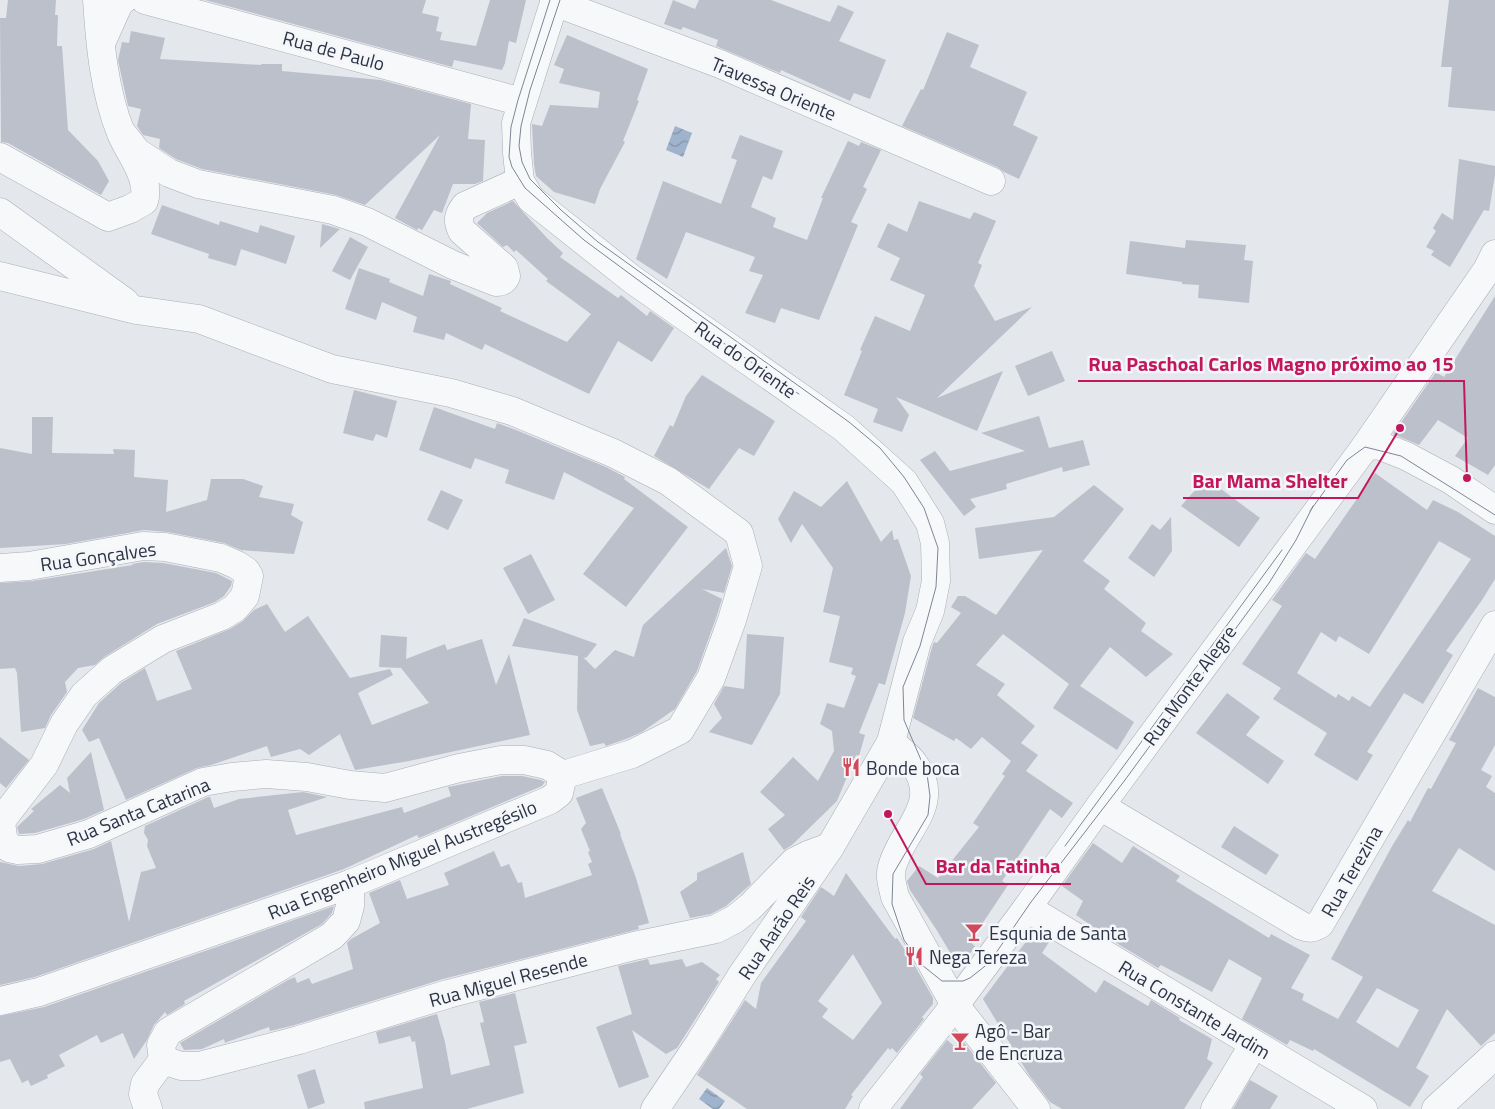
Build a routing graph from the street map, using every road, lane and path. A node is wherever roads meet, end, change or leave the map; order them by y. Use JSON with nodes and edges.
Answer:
{"nodes":[{"id":1,"x":97,"y":0,"type":"edge"},
{"id":2,"x":123,"y":0,"type":"edge"},
{"id":3,"x":145,"y":0,"type":"edge"},
{"id":4,"x":554,"y":1,"type":"edge"},
{"id":5,"x":100,"y":46,"type":"junction"},
{"id":6,"x":522,"y":102,"type":"junction"},
{"id":7,"x":121,"y":132,"type":"junction"},
{"id":8,"x":0,"y":158,"type":"edge"},
{"id":9,"x":520,"y":181,"type":"junction"},
{"id":10,"x":991,"y":181,"type":"dead end"},
{"id":11,"x":0,"y":212,"type":"edge"},
{"id":12,"x":1495,"y":254,"type":"edge"},
{"id":13,"x":0,"y":276,"type":"edge"},
{"id":14,"x":136,"y":310,"type":"junction"},
{"id":15,"x":1365,"y":447,"type":"junction"},
{"id":16,"x":1495,"y":510,"type":"edge"},
{"id":17,"x":0,"y":568,"type":"edge"},
{"id":18,"x":249,"y":576,"type":"joint"},
{"id":19,"x":1495,"y":625,"type":"edge"},
{"id":20,"x":891,"y":742,"type":"junction"},
{"id":21,"x":563,"y":775,"type":"junction"},
{"id":22,"x":1100,"y":806,"type":"junction"},
{"id":23,"x":830,"y":847,"type":"junction"},
{"id":24,"x":350,"y":884,"type":"junction"},
{"id":25,"x":1027,"y":908,"type":"junction"},
{"id":26,"x":0,"y":1001,"type":"edge"},
{"id":27,"x":955,"y":1005,"type":"junction"},
{"id":28,"x":1254,"y":1044,"type":"junction"},
{"id":29,"x":1495,"y":1055,"type":"edge"},
{"id":30,"x":163,"y":1060,"type":"junction"},
{"id":31,"x":148,"y":1109,"type":"edge"},
{"id":32,"x":655,"y":1109,"type":"edge"},
{"id":33,"x":872,"y":1109,"type":"edge"},
{"id":34,"x":1036,"y":1109,"type":"edge"},
{"id":35,"x":1215,"y":1109,"type":"edge"},
{"id":36,"x":1363,"y":1109,"type":"edge"},
{"id":37,"x":1436,"y":1109,"type":"edge"}],
"edges":[{"from":1,"to":5,"type":"street"},
{"from":2,"to":5,"type":"street"},
{"from":3,"to":6,"type":"street","name":"Rua de Paulo"},
{"from":4,"to":6,"type":"street","name":"Rua do Oriente"},
{"from":4,"to":10,"type":"street","name":"Travessa Oriente"},
{"from":5,"to":7,"type":"street"},
{"from":6,"to":9,"type":"street","name":"Rua do Oriente"},
{"from":7,"to":8,"type":"street"},
{"from":7,"to":9,"type":"street"},
{"from":9,"to":20,"type":"street","name":"Rua do Oriente"},
{"from":11,"to":14,"type":"street"},
{"from":12,"to":15,"type":"street","name":"Rua Monte Alegre"},
{"from":13,"to":14,"type":"street"},
{"from":14,"to":21,"type":"street"},
{"from":15,"to":16,"type":"street"},
{"from":15,"to":22,"type":"street","name":"Rua Monte Alegre"},
{"from":17,"to":18,"type":"street","name":"Rua Gonçalves"},
{"from":18,"to":21,"type":"street","name":"Rua Santa Catarina"},
{"from":19,"to":22,"type":"street","name":"Rua Terezina"},
{"from":20,"to":23,"type":"street","name":"Rua Aarão Reis"},
{"from":20,"to":27,"type":"street"},
{"from":21,"to":24,"type":"street","name":"Rua Engenheiro Miguel Austregésilo"},
{"from":22,"to":25,"type":"street","name":"Rua Monte Alegre"},
{"from":23,"to":30,"type":"street","name":"Rua Miguel Resende"},
{"from":23,"to":32,"type":"street","name":"Rua Aarão Reis"},
{"from":24,"to":26,"type":"street","name":"Rua Engenheiro Miguel Austregésilo"},
{"from":24,"to":30,"type":"street"},
{"from":25,"to":27,"type":"street","name":"Rua Monte Alegre"},
{"from":25,"to":28,"type":"street","name":"Rua Constante Jardim"},
{"from":27,"to":33,"type":"street","name":"Rua Monte Alegre"},
{"from":27,"to":34,"type":"street"},
{"from":28,"to":35,"type":"street"},
{"from":28,"to":36,"type":"street","name":"Rua Constante Jardim"},
{"from":29,"to":37,"type":"street"},
{"from":30,"to":31,"type":"street"}]}
